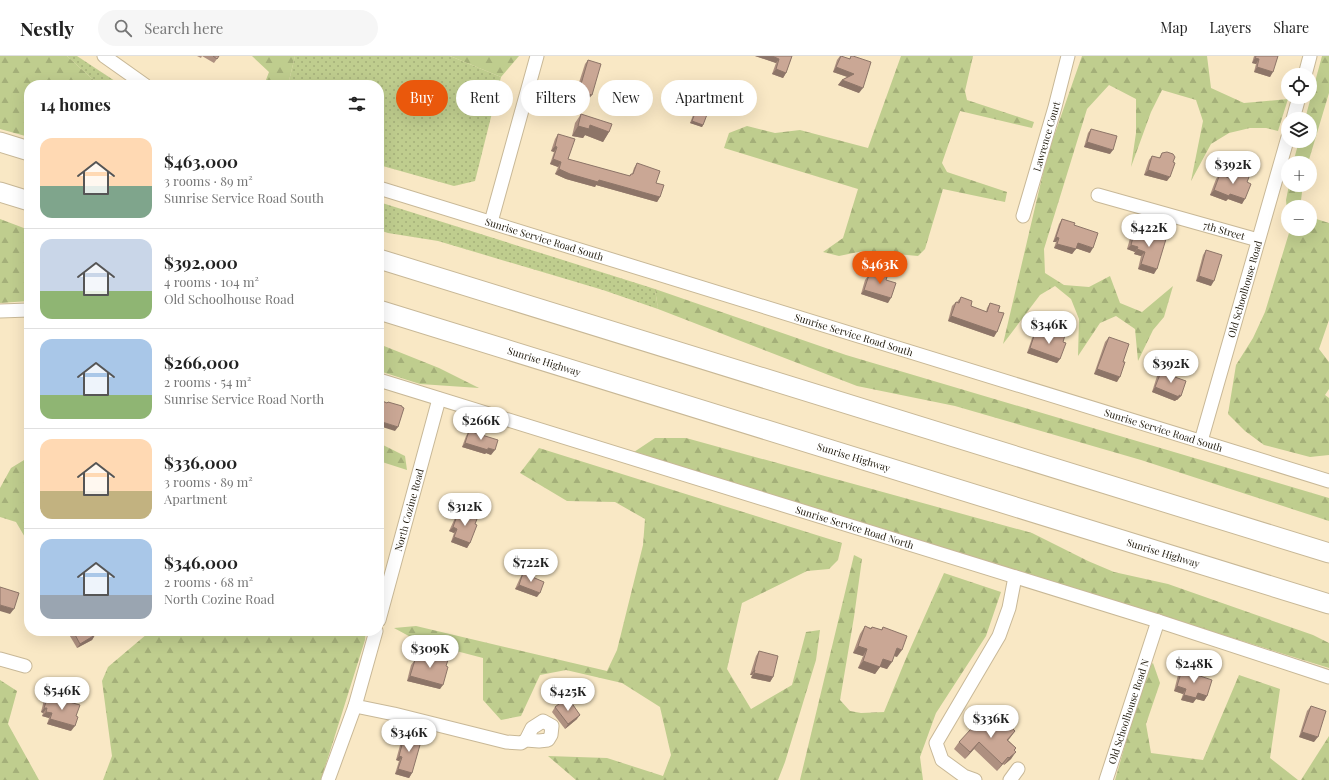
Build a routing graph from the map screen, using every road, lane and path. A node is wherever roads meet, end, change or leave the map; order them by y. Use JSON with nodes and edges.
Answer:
{"nodes":[{"id":1,"x":104,"y":56,"type":"edge"},
{"id":2,"x":537,"y":56,"type":"edge"},
{"id":3,"x":1068,"y":56,"type":"edge"},
{"id":4,"x":1310,"y":56,"type":"edge"},
{"id":5,"x":1307,"y":68,"type":"edge"},
{"id":6,"x":139,"y":80,"type":"edge"},
{"id":7,"x":0,"y":142,"type":"edge"},
{"id":8,"x":1285,"y":148,"type":"edge"},
{"id":9,"x":24,"y":149,"type":"edge"},
{"id":10,"x":384,"y":190,"type":"edge"},
{"id":11,"x":0,"y":192,"type":"edge"},
{"id":12,"x":1098,"y":195,"type":"dead end"},
{"id":13,"x":24,"y":199,"type":"edge"},
{"id":14,"x":1023,"y":216,"type":"dead end"},
{"id":15,"x":491,"y":222,"type":"junction"},
{"id":16,"x":1258,"y":240,"type":"junction"},
{"id":17,"x":384,"y":261,"type":"edge"},
{"id":18,"x":24,"y":310,"type":"edge"},
{"id":19,"x":0,"y":311,"type":"edge"},
{"id":20,"x":384,"y":312,"type":"edge"},
{"id":21,"x":384,"y":382,"type":"edge"},
{"id":22,"x":439,"y":399,"type":"junction"},
{"id":23,"x":1201,"y":441,"type":"junction"},
{"id":24,"x":1329,"y":481,"type":"edge"},
{"id":25,"x":1199,"y":513,"type":"junction"},
{"id":26,"x":1329,"y":543,"type":"edge"},
{"id":27,"x":1329,"y":553,"type":"edge"},
{"id":28,"x":1235,"y":575,"type":"junction"},
{"id":29,"x":1016,"y":577,"type":"junction"},
{"id":30,"x":384,"y":602,"type":"edge"},
{"id":31,"x":1329,"y":604,"type":"edge"},
{"id":32,"x":1329,"y":617,"type":"edge"},
{"id":33,"x":1158,"y":621,"type":"junction"},
{"id":34,"x":375,"y":636,"type":"edge"},
{"id":35,"x":0,"y":659,"type":"edge"},
{"id":36,"x":25,"y":666,"type":"dead end"},
{"id":37,"x":1329,"y":677,"type":"edge"},
{"id":38,"x":355,"y":706,"type":"junction"},
{"id":39,"x":526,"y":740,"type":"dead end"},
{"id":40,"x":1018,"y":769,"type":"dead end"},
{"id":41,"x":328,"y":780,"type":"edge"},
{"id":42,"x":975,"y":780,"type":"edge"},
{"id":43,"x":1010,"y":780,"type":"edge"},
{"id":44,"x":1106,"y":780,"type":"edge"}],
"edges":[{"from":1,"to":6,"type":"street"},
{"from":2,"to":15,"type":"street"},
{"from":3,"to":14,"type":"street","name":"Lawrence Court"},
{"from":4,"to":5,"type":"street"},
{"from":7,"to":9,"type":"highway"},
{"from":8,"to":16,"type":"street","name":"Old Schoolhouse Road"},
{"from":10,"to":15,"type":"street","name":"Sunrise Service Road South"},
{"from":11,"to":13,"type":"highway"},
{"from":12,"to":16,"type":"street","name":"7th Street"},
{"from":15,"to":23,"type":"street","name":"Sunrise Service Road South"},
{"from":16,"to":23,"type":"street","name":"Old Schoolhouse Road"},
{"from":17,"to":25,"type":"highway"},
{"from":18,"to":19,"type":"street"},
{"from":20,"to":28,"type":"highway","name":"Sunrise Highway"},
{"from":21,"to":22,"type":"street","name":"Sunrise Service Road North"},
{"from":22,"to":29,"type":"street","name":"Sunrise Service Road North"},
{"from":22,"to":30,"type":"street","name":"North Cozine Road"},
{"from":23,"to":24,"type":"street","name":"Sunrise Service Road South"},
{"from":25,"to":26,"type":"highway"},
{"from":25,"to":27,"type":"highway"},
{"from":28,"to":31,"type":"highway","name":"Sunrise Highway"},
{"from":28,"to":32,"type":"highway"},
{"from":29,"to":33,"type":"street","name":"Sunrise Service Road North"},
{"from":29,"to":42,"type":"street"},
{"from":33,"to":37,"type":"street","name":"Sunrise Service Road North"},
{"from":33,"to":44,"type":"street","name":"Old Schoolhouse Road N"},
{"from":34,"to":38,"type":"street"},
{"from":35,"to":36,"type":"street"},
{"from":38,"to":39,"type":"street"},
{"from":38,"to":41,"type":"street"},
{"from":40,"to":43,"type":"street"}]}
